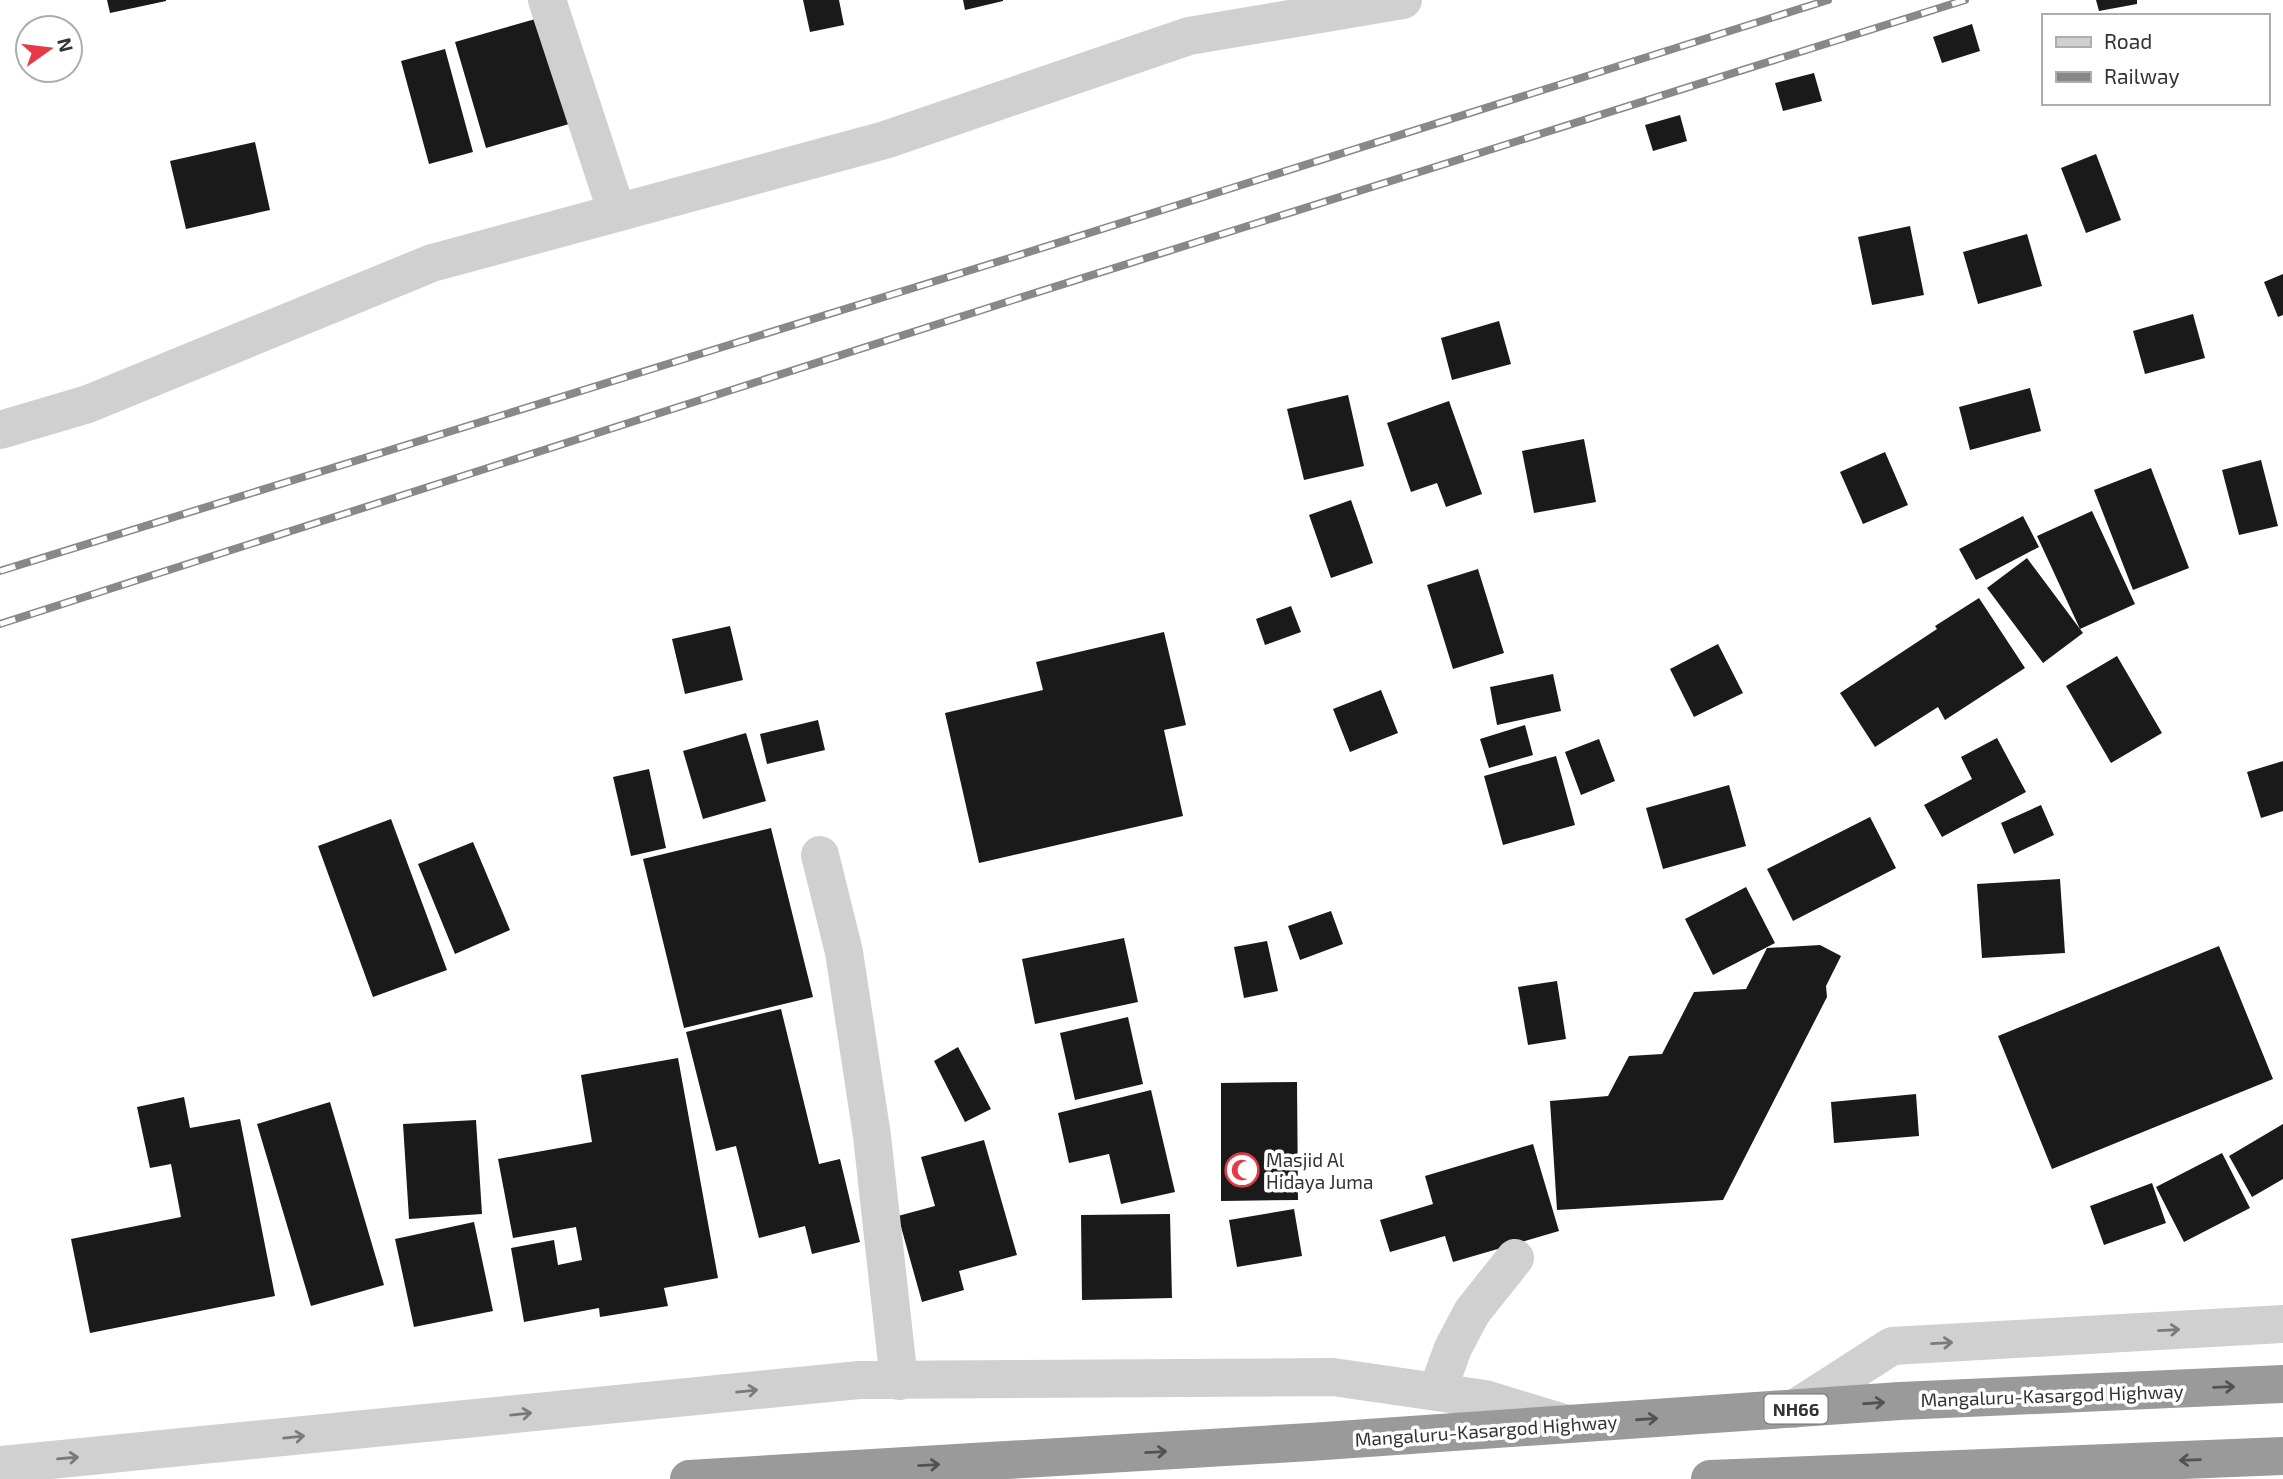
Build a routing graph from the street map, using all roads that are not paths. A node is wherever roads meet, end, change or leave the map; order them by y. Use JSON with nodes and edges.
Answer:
{"nodes":[{"id":1,"x":547,"y":0,"type":"edge"},
{"id":2,"x":1403,"y":0,"type":"edge"},
{"id":3,"x":1278,"y":10,"type":"edge"},
{"id":4,"x":617,"y":213,"type":"junction"},
{"id":5,"x":0,"y":430,"type":"edge"},
{"id":6,"x":820,"y":855,"type":"dead end"},
{"id":7,"x":1515,"y":1258,"type":"dead end"},
{"id":8,"x":2283,"y":1324,"type":"edge"},
{"id":9,"x":899,"y":1381,"type":"junction"},
{"id":10,"x":2283,"y":1384,"type":"edge"},
{"id":11,"x":1437,"y":1392,"type":"junction"},
{"id":12,"x":1794,"y":1409,"type":"junction"},
{"id":13,"x":1569,"y":1424,"type":"junction"},
{"id":14,"x":2283,"y":1456,"type":"edge"},
{"id":15,"x":0,"y":1465,"type":"edge"},
{"id":16,"x":689,"y":1479,"type":"edge"},
{"id":17,"x":1710,"y":1479,"type":"edge"}],
"edges":[{"from":1,"to":4,"type":"street"},
{"from":2,"to":3,"type":"street"},
{"from":3,"to":4,"type":"street"},
{"from":4,"to":5,"type":"street"},
{"from":6,"to":9,"type":"street"},
{"from":7,"to":11,"type":"street"},
{"from":12,"to":8,"type":"street","one_way":true},
{"from":9,"to":11,"type":"street"},
{"from":15,"to":9,"type":"street","one_way":true},
{"from":12,"to":10,"type":"highway","name":"Mangaluru-Kasargod Highway","number":"NH66","one_way":true},
{"from":11,"to":13,"type":"street"},
{"from":13,"to":12,"type":"highway","name":"Mangaluru-Kasargod Highway","number":"NH66","one_way":true},
{"from":16,"to":13,"type":"highway","name":"Mangaluru-Kasargod Highway","number":"NH66","one_way":true},
{"from":14,"to":17,"type":"highway","one_way":true}]}
